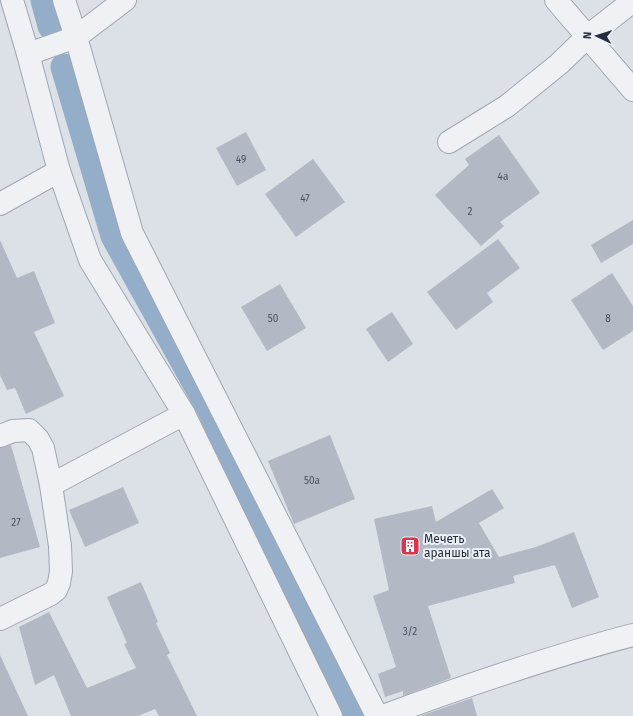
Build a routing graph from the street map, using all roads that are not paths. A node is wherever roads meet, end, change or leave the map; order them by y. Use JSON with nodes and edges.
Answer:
{"nodes":[{"id":1,"x":12,"y":0,"type":"edge"},
{"id":2,"x":64,"y":0,"type":"edge"},
{"id":3,"x":125,"y":0,"type":"edge"},
{"id":4,"x":556,"y":0,"type":"edge"},
{"id":5,"x":633,"y":1,"type":"edge"},
{"id":6,"x":588,"y":36,"type":"junction"},
{"id":7,"x":76,"y":37,"type":"junction"},
{"id":8,"x":28,"y":54,"type":"junction"},
{"id":9,"x":633,"y":90,"type":"edge"},
{"id":10,"x":449,"y":142,"type":"dead end"},
{"id":11,"x":59,"y":171,"type":"junction"},
{"id":12,"x":0,"y":204,"type":"edge"},
{"id":13,"x":184,"y":414,"type":"junction"},
{"id":14,"x":0,"y":436,"type":"edge"},
{"id":15,"x":51,"y":485,"type":"junction"},
{"id":16,"x":0,"y":619,"type":"edge"},
{"id":17,"x":633,"y":635,"type":"edge"},
{"id":18,"x":330,"y":716,"type":"edge"},
{"id":19,"x":377,"y":716,"type":"edge"},
{"id":20,"x":383,"y":716,"type":"edge"}],
"edges":[{"from":1,"to":8,"type":"street"},
{"from":2,"to":7,"type":"street"},
{"from":3,"to":7,"type":"street"},
{"from":4,"to":6,"type":"street"},
{"from":5,"to":6,"type":"street"},
{"from":6,"to":9,"type":"street"},
{"from":6,"to":10,"type":"street"},
{"from":7,"to":8,"type":"street"},
{"from":7,"to":19,"type":"street"},
{"from":8,"to":11,"type":"street"},
{"from":11,"to":12,"type":"street"},
{"from":11,"to":13,"type":"street"},
{"from":13,"to":15,"type":"street"},
{"from":13,"to":18,"type":"street"},
{"from":14,"to":15,"type":"street"},
{"from":15,"to":16,"type":"street"},
{"from":17,"to":20,"type":"street"}]}
